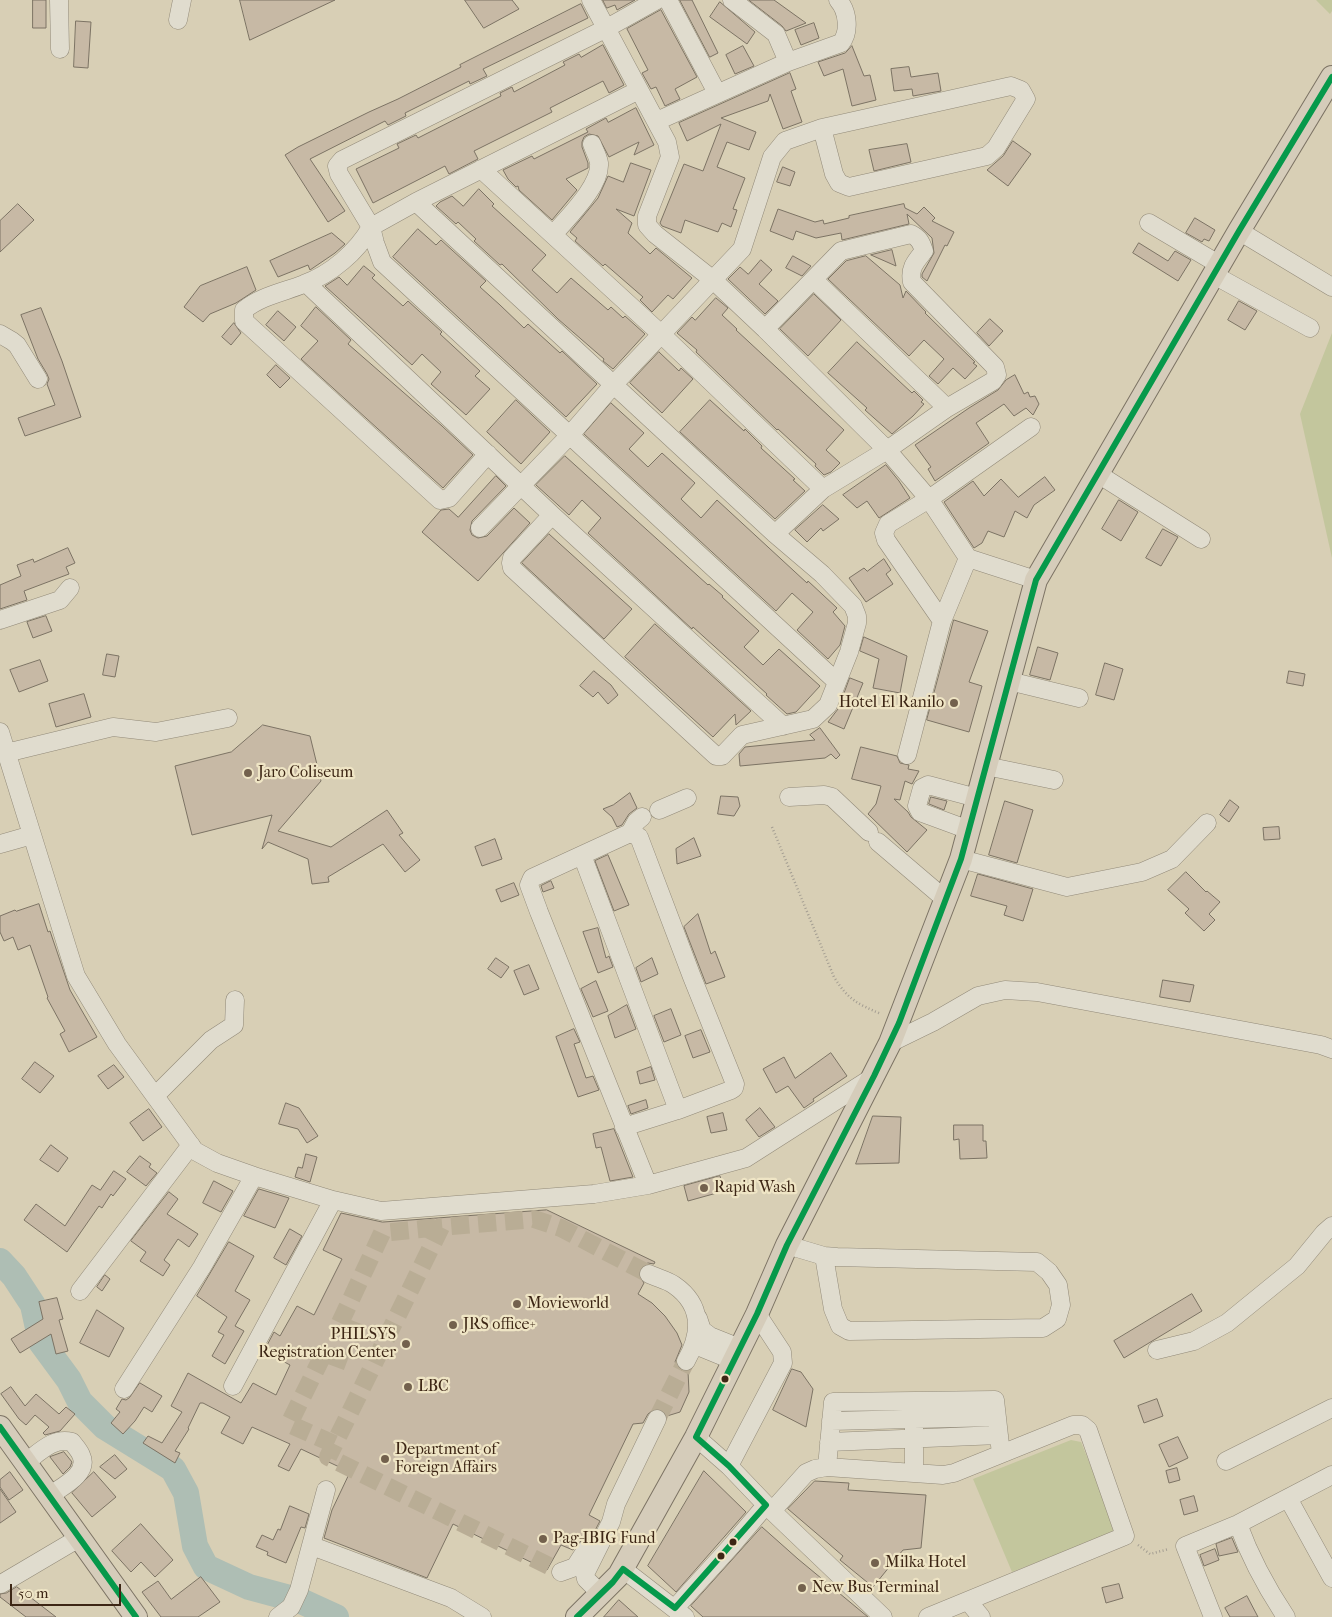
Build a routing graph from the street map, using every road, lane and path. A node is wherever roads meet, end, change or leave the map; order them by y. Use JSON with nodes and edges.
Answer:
{"nodes":[{"id":1,"x":59,"y":0,"type":"edge"},
{"id":2,"x":182,"y":0,"type":"edge"},
{"id":3,"x":591,"y":0,"type":"edge"},
{"id":4,"x":657,"y":0,"type":"edge"},
{"id":5,"x":668,"y":0,"type":"edge"},
{"id":6,"x":732,"y":0,"type":"edge"},
{"id":7,"x":838,"y":0,"type":"edge"},
{"id":8,"x":178,"y":20,"type":"dead end"},
{"id":9,"x":607,"y":28,"type":"junction"},
{"id":10,"x":60,"y":48,"type":"dead end"},
{"id":11,"x":788,"y":62,"type":"junction"},
{"id":12,"x":1332,"y":77,"type":"edge"},
{"id":13,"x":639,"y":90,"type":"junction"},
{"id":14,"x":717,"y":94,"type":"junction"},
{"id":15,"x":657,"y":121,"type":"junction"},
{"id":16,"x":822,"y":128,"type":"junction"},
{"id":17,"x":592,"y":144,"type":"dead end"},
{"id":18,"x":481,"y":169,"type":"junction"},
{"id":19,"x":416,"y":202,"type":"junction"},
{"id":20,"x":1149,"y":223,"type":"dead end"},
{"id":21,"x":371,"y":227,"type":"junction"},
{"id":22,"x":1239,"y":231,"type":"junction"},
{"id":23,"x":553,"y":235,"type":"junction"},
{"id":24,"x":1217,"y":270,"type":"junction"},
{"id":25,"x":712,"y":279,"type":"junction"},
{"id":26,"x":814,"y":280,"type":"junction"},
{"id":27,"x":306,"y":283,"type":"junction"},
{"id":28,"x":1332,"y":287,"type":"edge"},
{"id":29,"x":1310,"y":328,"type":"dead end"},
{"id":30,"x":765,"y":329,"type":"junction"},
{"id":31,"x":0,"y":334,"type":"edge"},
{"id":32,"x":661,"y":334,"type":"junction"},
{"id":33,"x":38,"y":379,"type":"dead end"},
{"id":34,"x":614,"y":384,"type":"junction"},
{"id":35,"x":947,"y":408,"type":"junction"},
{"id":36,"x":1031,"y":427,"type":"dead end"},
{"id":37,"x":570,"y":435,"type":"junction"},
{"id":38,"x":887,"y":450,"type":"junction"},
{"id":39,"x":488,"y":454,"type":"junction"},
{"id":40,"x":1098,"y":474,"type":"junction"},
{"id":41,"x":521,"y":484,"type":"junction"},
{"id":42,"x":823,"y":489,"type":"junction"},
{"id":43,"x":929,"y":499,"type":"junction"},
{"id":44,"x":552,"y":515,"type":"junction"},
{"id":45,"x":480,"y":528,"type":"dead end"},
{"id":46,"x":775,"y":534,"type":"junction"},
{"id":47,"x":1201,"y":539,"type":"dead end"},
{"id":48,"x":968,"y":558,"type":"junction"},
{"id":49,"x":1036,"y":580,"type":"junction"},
{"id":50,"x":70,"y":588,"type":"dead end"},
{"id":51,"x":0,"y":620,"type":"edge"},
{"id":52,"x":942,"y":621,"type":"junction"},
{"id":53,"x":1008,"y":681,"type":"junction"},
{"id":54,"x":837,"y":682,"type":"junction"},
{"id":55,"x":1079,"y":698,"type":"dead end"},
{"id":56,"x":228,"y":718,"type":"dead end"},
{"id":57,"x":783,"y":726,"type":"junction"},
{"id":58,"x":0,"y":732,"type":"edge"},
{"id":59,"x":6,"y":753,"type":"junction"},
{"id":60,"x":907,"y":754,"type":"dead end"},
{"id":61,"x":986,"y":766,"type":"junction"},
{"id":62,"x":1054,"y":780,"type":"dead end"},
{"id":63,"x":788,"y":796,"type":"dead end"},
{"id":64,"x":687,"y":798,"type":"dead end"},
{"id":65,"x":977,"y":798,"type":"junction"},
{"id":66,"x":659,"y":810,"type":"dead end"},
{"id":67,"x":642,"y":817,"type":"dead end"},
{"id":68,"x":1207,"y":823,"type":"dead end"},
{"id":69,"x":772,"y":828,"type":"dead end"},
{"id":70,"x":969,"y":830,"type":"junction"},
{"id":71,"x":630,"y":833,"type":"junction"},
{"id":72,"x":32,"y":835,"type":"junction"},
{"id":73,"x":0,"y":844,"type":"edge"},
{"id":74,"x":582,"y":855,"type":"junction"},
{"id":75,"x":961,"y":859,"type":"junction"},
{"id":76,"x":946,"y":900,"type":"junction"},
{"id":77,"x":234,"y":1000,"type":"dead end"},
{"id":78,"x":899,"y":1023,"type":"junction"},
{"id":79,"x":890,"y":1044,"type":"junction"},
{"id":80,"x":1332,"y":1050,"type":"edge"},
{"id":81,"x":874,"y":1076,"type":"junction"},
{"id":82,"x":155,"y":1096,"type":"junction"},
{"id":83,"x":678,"y":1110,"type":"junction"},
{"id":84,"x":624,"y":1127,"type":"junction"},
{"id":85,"x":191,"y":1145,"type":"junction"},
{"id":86,"x":254,"y":1176,"type":"junction"},
{"id":87,"x":648,"y":1185,"type":"junction"},
{"id":88,"x":333,"y":1200,"type":"junction"},
{"id":89,"x":1332,"y":1226,"type":"edge"},
{"id":90,"x":787,"y":1244,"type":"junction"},
{"id":91,"x":824,"y":1256,"type":"junction"},
{"id":92,"x":649,"y":1274,"type":"tunnel mouth"},
{"id":93,"x":80,"y":1291,"type":"dead end"},
{"id":94,"x":757,"y":1314,"type":"junction"},
{"id":95,"x":698,"y":1318,"type":"junction"},
{"id":96,"x":695,"y":1345,"type":"junction"},
{"id":97,"x":1157,"y":1350,"type":"dead end"},
{"id":98,"x":737,"y":1355,"type":"junction"},
{"id":99,"x":686,"y":1361,"type":"tunnel mouth"},
{"id":100,"x":234,"y":1386,"type":"dead end"},
{"id":101,"x":124,"y":1389,"type":"dead end"},
{"id":102,"x":913,"y":1401,"type":"junction"},
{"id":103,"x":1332,"y":1408,"type":"edge"},
{"id":104,"x":997,"y":1417,"type":"junction"},
{"id":105,"x":657,"y":1419,"type":"tunnel mouth"},
{"id":106,"x":914,"y":1419,"type":"junction"},
{"id":107,"x":831,"y":1421,"type":"junction"},
{"id":108,"x":0,"y":1428,"type":"edge"},
{"id":109,"x":999,"y":1435,"type":"junction"},
{"id":110,"x":696,"y":1437,"type":"junction"},
{"id":111,"x":914,"y":1439,"type":"junction"},
{"id":112,"x":830,"y":1442,"type":"junction"},
{"id":113,"x":1001,"y":1454,"type":"junction"},
{"id":114,"x":1226,"y":1461,"type":"dead end"},
{"id":115,"x":25,"y":1463,"type":"junction"},
{"id":116,"x":729,"y":1466,"type":"junction"},
{"id":117,"x":827,"y":1467,"type":"junction"},
{"id":118,"x":914,"y":1473,"type":"junction"},
{"id":119,"x":1332,"y":1474,"type":"edge"},
{"id":120,"x":326,"y":1490,"type":"dead end"},
{"id":121,"x":49,"y":1496,"type":"junction"},
{"id":122,"x":1288,"y":1498,"type":"junction"},
{"id":123,"x":616,"y":1504,"type":"junction"},
{"id":124,"x":769,"y":1508,"type":"junction"},
{"id":125,"x":1238,"y":1524,"type":"junction"},
{"id":126,"x":1124,"y":1536,"type":"junction"},
{"id":127,"x":79,"y":1538,"type":"junction"},
{"id":128,"x":312,"y":1546,"type":"junction"},
{"id":129,"x":1184,"y":1546,"type":"junction"},
{"id":130,"x":1326,"y":1551,"type":"edge"},
{"id":131,"x":623,"y":1569,"type":"junction"},
{"id":132,"x":1332,"y":1578,"type":"edge"},
{"id":133,"x":1,"y":1584,"type":"dead end"},
{"id":134,"x":597,"y":1596,"type":"junction"},
{"id":135,"x":968,"y":1601,"type":"junction"},
{"id":136,"x":285,"y":1612,"type":"edge"},
{"id":137,"x":680,"y":1613,"type":"edge"},
{"id":138,"x":136,"y":1617,"type":"edge"},
{"id":139,"x":482,"y":1617,"type":"edge"},
{"id":140,"x":578,"y":1617,"type":"edge"},
{"id":141,"x":883,"y":1617,"type":"edge"},
{"id":142,"x":928,"y":1617,"type":"edge"},
{"id":143,"x":981,"y":1617,"type":"edge"},
{"id":144,"x":1213,"y":1617,"type":"edge"},
{"id":145,"x":1286,"y":1617,"type":"edge"}],
"edges":[{"from":1,"to":10,"type":"street"},
{"from":2,"to":8,"type":"street"},
{"from":3,"to":9,"type":"street"},
{"from":4,"to":9,"type":"street"},
{"from":5,"to":14,"type":"street"},
{"from":6,"to":11,"type":"street"},
{"from":7,"to":11,"type":"street"},
{"from":9,"to":13,"type":"street"},
{"from":9,"to":21,"type":"street"},
{"from":11,"to":14,"type":"street"},
{"from":12,"to":22,"type":"main road"},
{"from":13,"to":15,"type":"street"},
{"from":13,"to":18,"type":"street"},
{"from":14,"to":15,"type":"street"},
{"from":15,"to":25,"type":"street"},
{"from":16,"to":16,"type":"street"},
{"from":16,"to":25,"type":"street"},
{"from":17,"to":23,"type":"street"},
{"from":18,"to":19,"type":"street"},
{"from":18,"to":23,"type":"street"},
{"from":19,"to":21,"type":"street"},
{"from":19,"to":34,"type":"street"},
{"from":20,"to":24,"type":"street"},
{"from":21,"to":27,"type":"street"},
{"from":21,"to":37,"type":"street"},
{"from":22,"to":24,"type":"main road"},
{"from":22,"to":28,"type":"street"},
{"from":23,"to":32,"type":"street"},
{"from":24,"to":29,"type":"street"},
{"from":24,"to":40,"type":"main road"},
{"from":25,"to":30,"type":"street"},
{"from":25,"to":32,"type":"street"},
{"from":26,"to":30,"type":"street"},
{"from":26,"to":35,"type":"street"},
{"from":26,"to":35,"type":"street"},
{"from":27,"to":39,"type":"street"},
{"from":27,"to":39,"type":"street"},
{"from":30,"to":38,"type":"street"},
{"from":31,"to":33,"type":"street"},
{"from":32,"to":34,"type":"street"},
{"from":32,"to":42,"type":"street"},
{"from":34,"to":37,"type":"street"},
{"from":34,"to":46,"type":"street"},
{"from":35,"to":38,"type":"street"},
{"from":36,"to":43,"type":"street"},
{"from":37,"to":41,"type":"street"},
{"from":37,"to":54,"type":"street"},
{"from":38,"to":42,"type":"street"},
{"from":38,"to":43,"type":"street"},
{"from":39,"to":41,"type":"street"},
{"from":40,"to":47,"type":"street"},
{"from":40,"to":49,"type":"main road"},
{"from":41,"to":44,"type":"street"},
{"from":41,"to":45,"type":"street"},
{"from":42,"to":46,"type":"street"},
{"from":43,"to":48,"type":"street"},
{"from":43,"to":52,"type":"street"},
{"from":44,"to":57,"type":"street"},
{"from":44,"to":57,"type":"street"},
{"from":46,"to":54,"type":"street"},
{"from":48,"to":49,"type":"street"},
{"from":48,"to":52,"type":"street"},
{"from":49,"to":53,"type":"main road"},
{"from":50,"to":51,"type":"street"},
{"from":52,"to":60,"type":"street"},
{"from":53,"to":55,"type":"street"},
{"from":53,"to":61,"type":"main road"},
{"from":54,"to":57,"type":"street"},
{"from":56,"to":59,"type":"street"},
{"from":58,"to":59,"type":"street"},
{"from":59,"to":72,"type":"street"},
{"from":61,"to":62,"type":"street"},
{"from":61,"to":65,"type":"main road"},
{"from":63,"to":76,"type":"street"},
{"from":64,"to":66,"type":"street"},
{"from":65,"to":70,"type":"main road"},
{"from":65,"to":70,"type":"street"},
{"from":67,"to":71,"type":"street"},
{"from":68,"to":75,"type":"street"},
{"from":69,"to":78,"type":"path"},
{"from":70,"to":75,"type":"main road"},
{"from":71,"to":74,"type":"street"},
{"from":71,"to":83,"type":"street"},
{"from":72,"to":73,"type":"street"},
{"from":72,"to":82,"type":"street"},
{"from":74,"to":83,"type":"street"},
{"from":74,"to":84,"type":"street"},
{"from":75,"to":76,"type":"main road"},
{"from":76,"to":78,"type":"main road"},
{"from":77,"to":82,"type":"street"},
{"from":78,"to":79,"type":"main road"},
{"from":79,"to":80,"type":"street"},
{"from":79,"to":81,"type":"main road"},
{"from":81,"to":87,"type":"street"},
{"from":81,"to":90,"type":"main road"},
{"from":82,"to":85,"type":"street"},
{"from":83,"to":84,"type":"street"},
{"from":84,"to":87,"type":"street"},
{"from":85,"to":86,"type":"street"},
{"from":85,"to":93,"type":"street"},
{"from":86,"to":88,"type":"street"},
{"from":86,"to":101,"type":"street"},
{"from":87,"to":88,"type":"street"},
{"from":88,"to":100,"type":"street"},
{"from":89,"to":97,"type":"street"},
{"from":90,"to":91,"type":"street"},
{"from":90,"to":94,"type":"main road"},
{"from":91,"to":91,"type":"street"},
{"from":92,"to":95,"type":"street"},
{"from":94,"to":98,"type":"main road"},
{"from":94,"to":116,"type":"street"},
{"from":95,"to":96,"type":"street"},
{"from":95,"to":98,"type":"street"},
{"from":96,"to":98,"type":"street"},
{"from":96,"to":99,"type":"street"},
{"from":98,"to":110,"type":"main road"},
{"from":102,"to":104,"type":"street"},
{"from":102,"to":106,"type":"street"},
{"from":102,"to":107,"type":"street"},
{"from":103,"to":114,"type":"street"},
{"from":104,"to":106,"type":"street"},
{"from":104,"to":109,"type":"street"},
{"from":105,"to":123,"type":"street"},
{"from":106,"to":107,"type":"street"},
{"from":106,"to":111,"type":"street"},
{"from":107,"to":112,"type":"street"},
{"from":108,"to":115,"type":"main road"},
{"from":109,"to":111,"type":"street"},
{"from":109,"to":113,"type":"street"},
{"from":110,"to":116,"type":"street"},
{"from":110,"to":131,"type":"main road"},
{"from":111,"to":112,"type":"street"},
{"from":111,"to":118,"type":"street"},
{"from":112,"to":117,"type":"street"},
{"from":113,"to":118,"type":"street"},
{"from":113,"to":126,"type":"street"},
{"from":115,"to":121,"type":"main road"},
{"from":115,"to":121,"type":"street"},
{"from":116,"to":124,"type":"street"},
{"from":117,"to":118,"type":"street"},
{"from":117,"to":124,"type":"street"},
{"from":119,"to":122,"type":"street"},
{"from":120,"to":128,"type":"street"},
{"from":121,"to":127,"type":"main road"},
{"from":122,"to":125,"type":"street"},
{"from":122,"to":130,"type":"street"},
{"from":123,"to":134,"type":"street"},
{"from":123,"to":134,"type":"street"},
{"from":124,"to":137,"type":"street"},
{"from":124,"to":141,"type":"street"},
{"from":125,"to":129,"type":"street"},
{"from":125,"to":145,"type":"street"},
{"from":126,"to":129,"type":"path"},
{"from":126,"to":135,"type":"street"},
{"from":127,"to":133,"type":"street"},
{"from":127,"to":138,"type":"main road"},
{"from":128,"to":136,"type":"street"},
{"from":128,"to":139,"type":"street"},
{"from":129,"to":144,"type":"street"},
{"from":130,"to":132,"type":"street"},
{"from":131,"to":134,"type":"main road"},
{"from":131,"to":137,"type":"street"},
{"from":134,"to":140,"type":"main road"},
{"from":135,"to":142,"type":"street"},
{"from":135,"to":143,"type":"street"}]}
